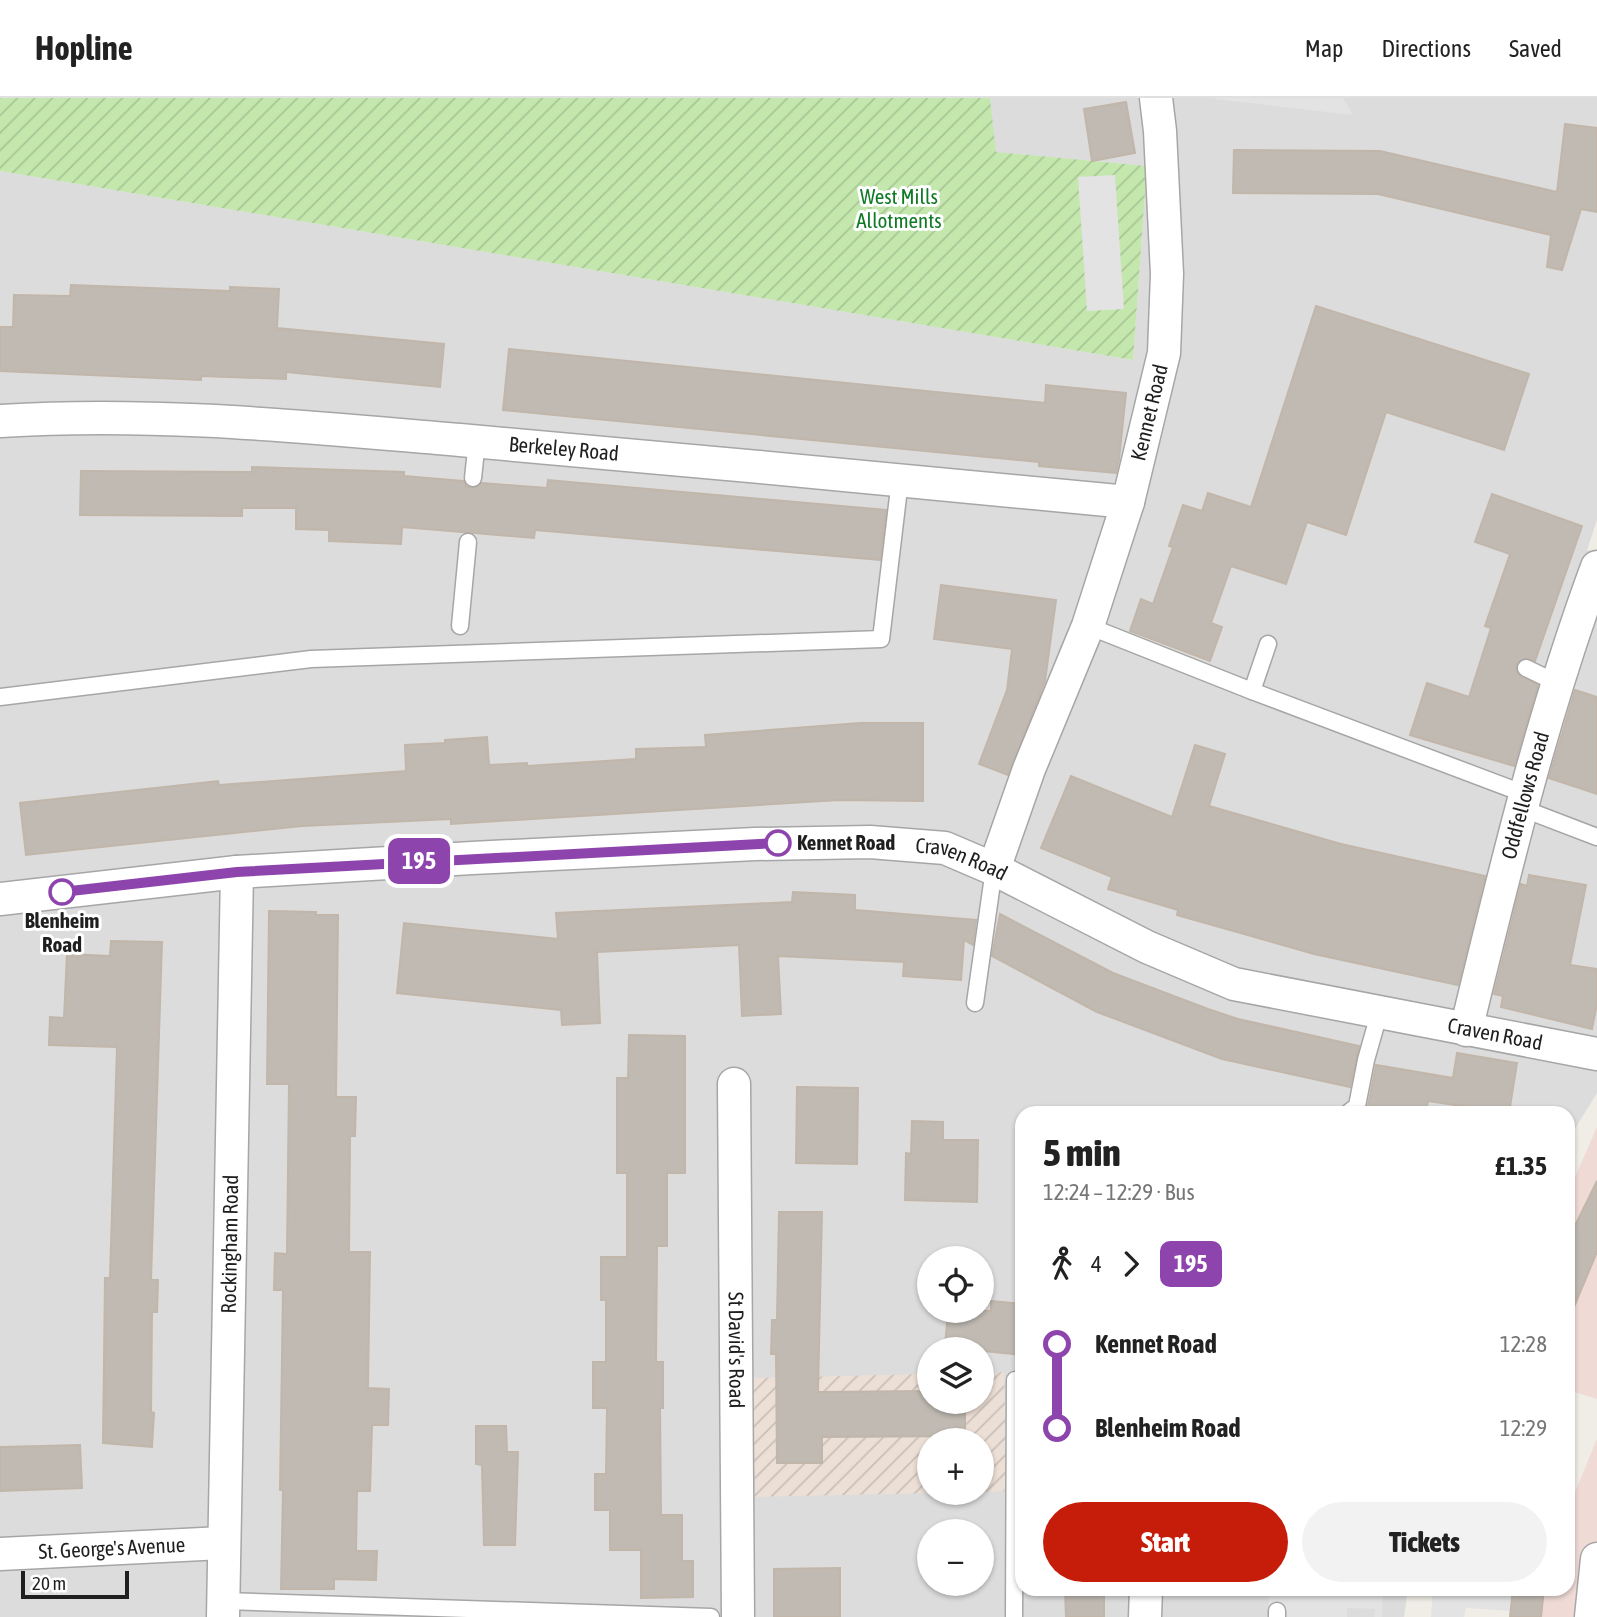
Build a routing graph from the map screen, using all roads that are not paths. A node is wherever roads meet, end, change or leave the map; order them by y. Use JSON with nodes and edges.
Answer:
{"nodes":[{"id":1,"x":1156,"y":98,"type":"edge"},
{"id":2,"x":0,"y":421,"type":"edge"},
{"id":3,"x":477,"y":441,"type":"junction"},
{"id":4,"x":473,"y":478,"type":"dead end"},
{"id":5,"x":900,"y":480,"type":"junction"},
{"id":6,"x":1128,"y":502,"type":"junction"},
{"id":7,"x":468,"y":542,"type":"dead end"},
{"id":8,"x":1597,"y":567,"type":"edge"},
{"id":9,"x":460,"y":626,"type":"dead end"},
{"id":10,"x":1088,"y":626,"type":"junction"},
{"id":11,"x":1268,"y":644,"type":"dead end"},
{"id":12,"x":1526,"y":668,"type":"dead end"},
{"id":13,"x":1557,"y":683,"type":"junction"},
{"id":14,"x":1252,"y":691,"type":"junction"},
{"id":15,"x":0,"y":697,"type":"edge"},
{"id":16,"x":1523,"y":801,"type":"junction"},
{"id":17,"x":1597,"y":837,"type":"edge"},
{"id":18,"x":994,"y":869,"type":"junction"},
{"id":19,"x":237,"y":872,"type":"junction"},
{"id":20,"x":0,"y":899,"type":"edge"},
{"id":21,"x":975,"y":1003,"type":"dead end"},
{"id":22,"x":1379,"y":1014,"type":"junction"},
{"id":23,"x":1466,"y":1030,"type":"junction"},
{"id":24,"x":1597,"y":1054,"type":"edge"},
{"id":25,"x":732,"y":1084,"type":"dead end"},
{"id":26,"x":1357,"y":1106,"type":"edge"},
{"id":27,"x":223,"y":1543,"type":"junction"},
{"id":28,"x":0,"y":1554,"type":"edge"},
{"id":29,"x":1597,"y":1559,"type":"edge"},
{"id":30,"x":1016,"y":1596,"type":"edge"},
{"id":31,"x":1146,"y":1596,"type":"edge"},
{"id":32,"x":223,"y":1609,"type":"edge"},
{"id":33,"x":711,"y":1617,"type":"edge"},
{"id":34,"x":738,"y":1617,"type":"edge"},
{"id":35,"x":1014,"y":1617,"type":"edge"},
{"id":36,"x":1145,"y":1617,"type":"edge"},
{"id":37,"x":1591,"y":1617,"type":"edge"}],
"edges":[{"from":1,"to":6,"type":"street","name":"Kennet Road"},
{"from":2,"to":3,"type":"street","name":"Berkeley Road"},
{"from":3,"to":4,"type":"lane"},
{"from":3,"to":5,"type":"street","name":"Berkeley Road"},
{"from":5,"to":6,"type":"street","name":"Berkeley Road"},
{"from":5,"to":15,"type":"lane"},
{"from":6,"to":10,"type":"street","name":"Kennet Road"},
{"from":7,"to":9,"type":"lane"},
{"from":8,"to":13,"type":"street","name":"Oddfellows Road"},
{"from":10,"to":14,"type":"lane"},
{"from":10,"to":18,"type":"street","name":"Kennet Road"},
{"from":11,"to":14,"type":"lane"},
{"from":12,"to":13,"type":"lane"},
{"from":13,"to":16,"type":"street","name":"Oddfellows Road"},
{"from":14,"to":16,"type":"lane"},
{"from":16,"to":17,"type":"lane"},
{"from":16,"to":23,"type":"street","name":"Oddfellows Road"},
{"from":18,"to":19,"type":"street","name":"Craven Road"},
{"from":18,"to":21,"type":"lane"},
{"from":18,"to":22,"type":"street","name":"Craven Road"},
{"from":19,"to":20,"type":"street","name":"Craven Road"},
{"from":19,"to":27,"type":"street","name":"Rockingham Road"},
{"from":22,"to":23,"type":"street","name":"Craven Road"},
{"from":22,"to":26,"type":"lane"},
{"from":23,"to":24,"type":"street","name":"Craven Road"},
{"from":25,"to":34,"type":"street","name":"St David's Road"},
{"from":27,"to":28,"type":"street","name":"St. George's Avenue"},
{"from":27,"to":32,"type":"street","name":"Rockingham Road"},
{"from":29,"to":37,"type":"street"},
{"from":30,"to":35,"type":"lane"},
{"from":31,"to":36,"type":"street"},
{"from":32,"to":33,"type":"lane"}]}
